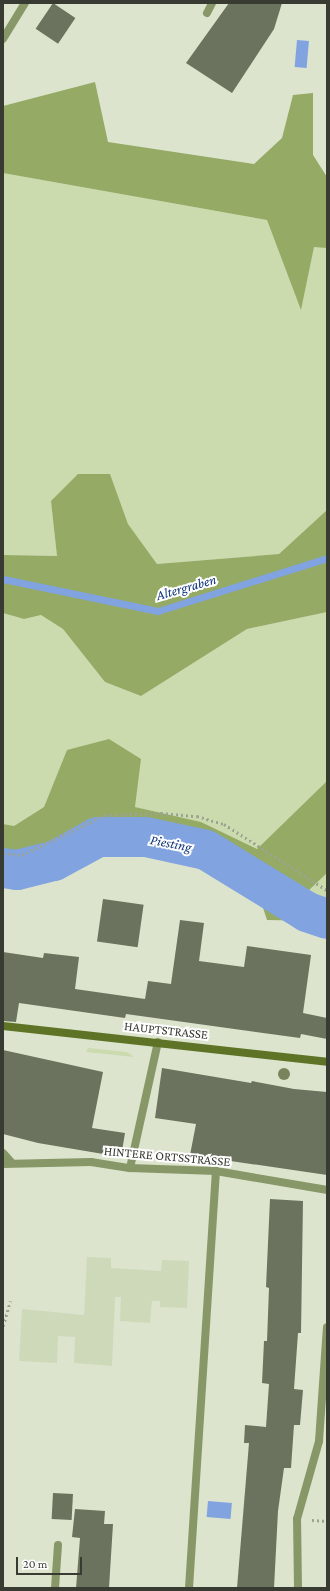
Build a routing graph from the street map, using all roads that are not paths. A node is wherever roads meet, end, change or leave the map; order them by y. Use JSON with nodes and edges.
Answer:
{"nodes":[{"id":1,"x":25,"y":3,"type":"edge"},
{"id":2,"x":212,"y":3,"type":"edge"},
{"id":3,"x":207,"y":13,"type":"dead end"},
{"id":4,"x":3,"y":39,"type":"edge"},
{"id":5,"x":3,"y":1026,"type":"edge"},
{"id":6,"x":158,"y":1042,"type":"junction"},
{"id":7,"x":327,"y":1062,"type":"edge"},
{"id":8,"x":3,"y":1153,"type":"edge"},
{"id":9,"x":7,"y":1163,"type":"edge"},
{"id":10,"x":130,"y":1168,"type":"junction"},
{"id":11,"x":216,"y":1171,"type":"junction"},
{"id":12,"x":327,"y":1190,"type":"edge"},
{"id":13,"x":327,"y":1327,"type":"edge"},
{"id":14,"x":58,"y":1545,"type":"dead end"},
{"id":15,"x":55,"y":1588,"type":"edge"},
{"id":16,"x":189,"y":1588,"type":"edge"},
{"id":17,"x":298,"y":1588,"type":"edge"}],
"edges":[{"from":1,"to":4,"type":"street"},
{"from":2,"to":3,"type":"street"},
{"from":5,"to":6,"type":"main road","name":"HAUPTSTRASSE"},
{"from":6,"to":7,"type":"main road","name":"HAUPTSTRASSE"},
{"from":6,"to":10,"type":"street"},
{"from":8,"to":9,"type":"street"},
{"from":9,"to":10,"type":"street","name":"HINTERE ORTSSTRASSE"},
{"from":10,"to":11,"type":"street","name":"HINTERE ORTSSTRASSE"},
{"from":11,"to":12,"type":"street","name":"HINTERE ORTSSTRASSE"},
{"from":11,"to":16,"type":"street"},
{"from":13,"to":17,"type":"street"},
{"from":14,"to":15,"type":"street"}]}
